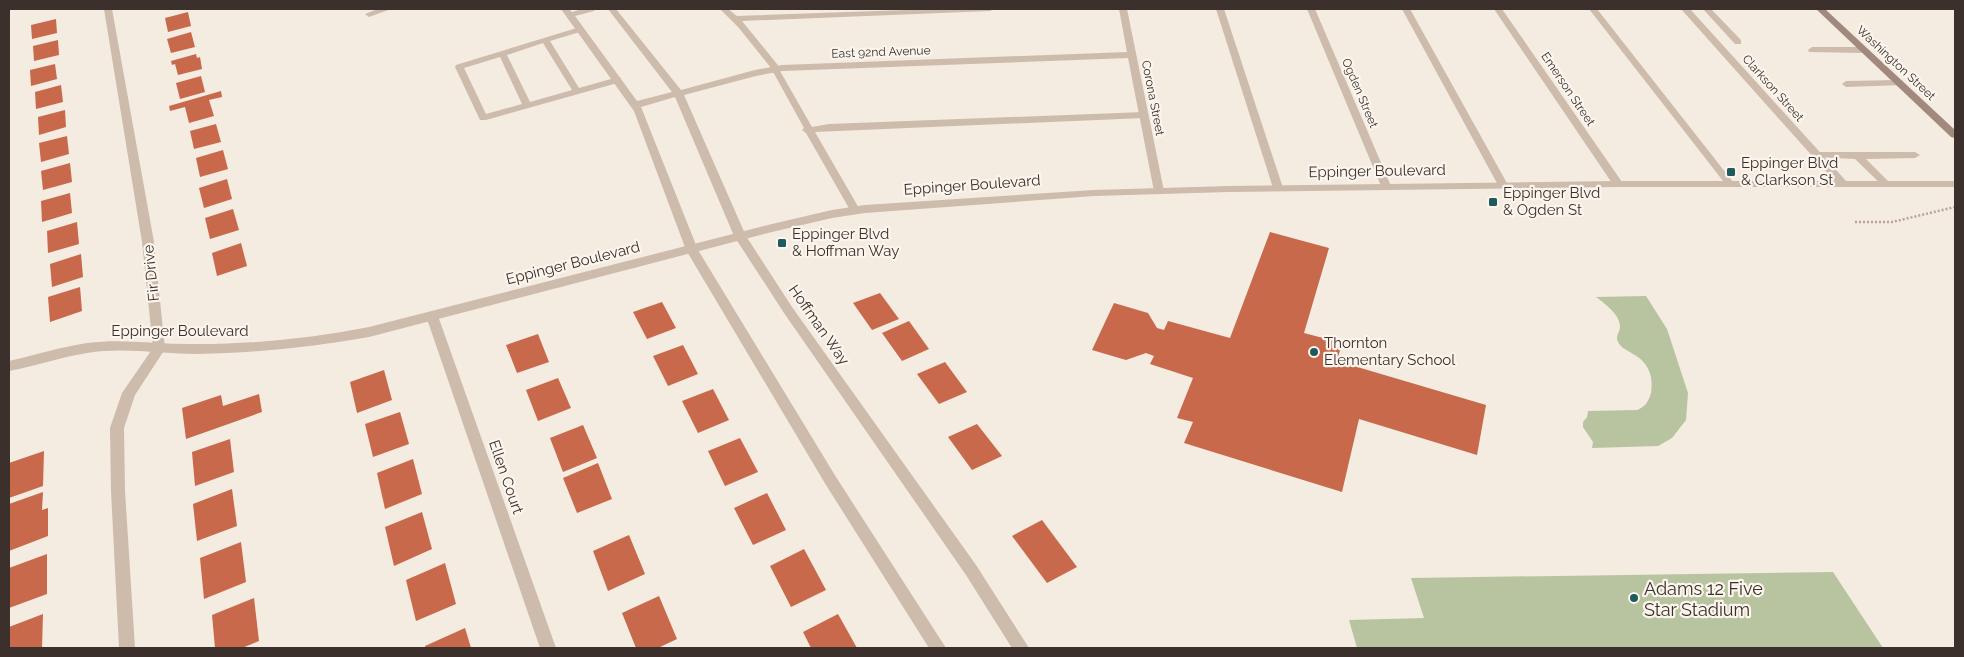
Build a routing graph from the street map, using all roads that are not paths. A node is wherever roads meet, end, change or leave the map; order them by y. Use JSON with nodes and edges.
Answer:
{"nodes":[{"id":1,"x":108,"y":9,"type":"edge"},
{"id":2,"x":387,"y":9,"type":"edge"},
{"id":3,"x":591,"y":9,"type":"edge"},
{"id":4,"x":612,"y":9,"type":"edge"},
{"id":5,"x":724,"y":9,"type":"edge"},
{"id":6,"x":990,"y":9,"type":"edge"},
{"id":7,"x":1123,"y":9,"type":"edge"},
{"id":8,"x":1220,"y":9,"type":"edge"},
{"id":9,"x":1311,"y":9,"type":"edge"},
{"id":10,"x":1406,"y":9,"type":"edge"},
{"id":11,"x":1498,"y":9,"type":"edge"},
{"id":12,"x":1593,"y":9,"type":"edge"},
{"id":13,"x":1685,"y":9,"type":"edge"},
{"id":14,"x":1707,"y":9,"type":"edge"},
{"id":15,"x":1820,"y":9,"type":"edge"},
{"id":16,"x":567,"y":12,"type":"edge"},
{"id":17,"x":369,"y":14,"type":"dead end"},
{"id":18,"x":734,"y":19,"type":"junction"},
{"id":19,"x":580,"y":29,"type":"junction"},
{"id":20,"x":545,"y":40,"type":"junction"},
{"id":21,"x":1738,"y":42,"type":"dead end"},
{"id":22,"x":1812,"y":50,"type":"dead end"},
{"id":23,"x":1864,"y":50,"type":"junction"},
{"id":24,"x":502,"y":53,"type":"junction"},
{"id":25,"x":1132,"y":55,"type":"junction"},
{"id":26,"x":776,"y":69,"type":"junction"},
{"id":27,"x":618,"y":80,"type":"junction"},
{"id":28,"x":1846,"y":84,"type":"dead end"},
{"id":29,"x":1900,"y":84,"type":"junction"},
{"id":30,"x":577,"y":92,"type":"junction"},
{"id":31,"x":679,"y":94,"type":"junction"},
{"id":32,"x":635,"y":105,"type":"junction"},
{"id":33,"x":527,"y":106,"type":"junction"},
{"id":34,"x":1144,"y":115,"type":"junction"},
{"id":35,"x":807,"y":130,"type":"junction"},
{"id":36,"x":1955,"y":135,"type":"edge"},
{"id":37,"x":1817,"y":155,"type":"junction"},
{"id":38,"x":1916,"y":155,"type":"dead end"},
{"id":39,"x":1858,"y":156,"type":"junction"},
{"id":40,"x":1618,"y":184,"type":"junction"},
{"id":41,"x":1730,"y":184,"type":"junction"},
{"id":42,"x":1843,"y":184,"type":"junction"},
{"id":43,"x":1886,"y":184,"type":"junction"},
{"id":44,"x":1955,"y":184,"type":"edge"},
{"id":45,"x":1503,"y":185,"type":"junction"},
{"id":46,"x":1386,"y":186,"type":"junction"},
{"id":47,"x":1278,"y":188,"type":"junction"},
{"id":48,"x":1159,"y":191,"type":"junction"},
{"id":49,"x":855,"y":210,"type":"junction"},
{"id":50,"x":740,"y":236,"type":"junction"},
{"id":51,"x":692,"y":250,"type":"junction"},
{"id":52,"x":432,"y":316,"type":"junction"},
{"id":53,"x":159,"y":348,"type":"junction"},
{"id":54,"x":9,"y":366,"type":"edge"},
{"id":55,"x":128,"y":648,"type":"edge"},
{"id":56,"x":548,"y":648,"type":"edge"},
{"id":57,"x":938,"y":648,"type":"edge"},
{"id":58,"x":1021,"y":648,"type":"edge"}],
"edges":[{"from":1,"to":53,"type":"street","name":"Fir Drive"},
{"from":2,"to":17,"type":"street"},
{"from":3,"to":16,"type":"street"},
{"from":4,"to":31,"type":"street","name":"Hoffman Way"},
{"from":5,"to":18,"type":"lane"},
{"from":6,"to":18,"type":"lane"},
{"from":7,"to":25,"type":"street","name":"Corona Street"},
{"from":8,"to":47,"type":"lane"},
{"from":9,"to":46,"type":"street","name":"Ogden Street"},
{"from":10,"to":45,"type":"lane"},
{"from":11,"to":40,"type":"street","name":"Emerson Street"},
{"from":12,"to":41,"type":"lane"},
{"from":13,"to":37,"type":"street","name":"Clarkson Street"},
{"from":14,"to":21,"type":"lane"},
{"from":15,"to":23,"type":"main road","name":"Washington Street"},
{"from":16,"to":19,"type":"street"},
{"from":18,"to":26,"type":"lane"},
{"from":19,"to":20,"type":"lane"},
{"from":19,"to":27,"type":"street"},
{"from":20,"to":24,"type":"lane"},
{"from":20,"to":30,"type":"lane"},
{"from":22,"to":23,"type":"lane"},
{"from":23,"to":29,"type":"main road","name":"Washington Street"},
{"from":24,"to":33,"type":"lane"},
{"from":24,"to":33,"type":"lane"},
{"from":25,"to":26,"type":"street","name":"East 92nd Avenue"},
{"from":25,"to":34,"type":"street","name":"Corona Street"},
{"from":26,"to":31,"type":"street","name":"East 92nd Avenue"},
{"from":26,"to":35,"type":"lane"},
{"from":27,"to":30,"type":"lane"},
{"from":27,"to":32,"type":"street"},
{"from":28,"to":29,"type":"lane"},
{"from":29,"to":36,"type":"main road","name":"Washington Street"},
{"from":30,"to":33,"type":"lane"},
{"from":31,"to":32,"type":"street","name":"East 92nd Avenue"},
{"from":31,"to":50,"type":"street","name":"Hoffman Way"},
{"from":32,"to":51,"type":"street"},
{"from":34,"to":35,"type":"lane"},
{"from":34,"to":48,"type":"street","name":"Corona Street"},
{"from":35,"to":49,"type":"lane"},
{"from":37,"to":39,"type":"lane"},
{"from":37,"to":42,"type":"street","name":"Clarkson Street"},
{"from":38,"to":39,"type":"lane"},
{"from":39,"to":43,"type":"lane"},
{"from":40,"to":41,"type":"street","name":"Eppinger Boulevard"},
{"from":40,"to":45,"type":"street","name":"Eppinger Boulevard"},
{"from":41,"to":42,"type":"street","name":"Eppinger Boulevard"},
{"from":42,"to":43,"type":"street","name":"Eppinger Boulevard"},
{"from":43,"to":44,"type":"street","name":"Eppinger Boulevard"},
{"from":45,"to":46,"type":"street","name":"Eppinger Boulevard"},
{"from":46,"to":47,"type":"street","name":"Eppinger Boulevard"},
{"from":47,"to":48,"type":"street","name":"Eppinger Boulevard"},
{"from":48,"to":49,"type":"street","name":"Eppinger Boulevard"},
{"from":49,"to":50,"type":"street","name":"Eppinger Boulevard"},
{"from":50,"to":51,"type":"street","name":"Eppinger Boulevard"},
{"from":50,"to":58,"type":"street","name":"Hoffman Way"},
{"from":51,"to":52,"type":"street","name":"Eppinger Boulevard"},
{"from":51,"to":57,"type":"street"},
{"from":52,"to":53,"type":"street","name":"Eppinger Boulevard"},
{"from":52,"to":56,"type":"street","name":"Ellen Court"},
{"from":53,"to":54,"type":"street","name":"Eppinger Boulevard"},
{"from":53,"to":55,"type":"street"}]}
